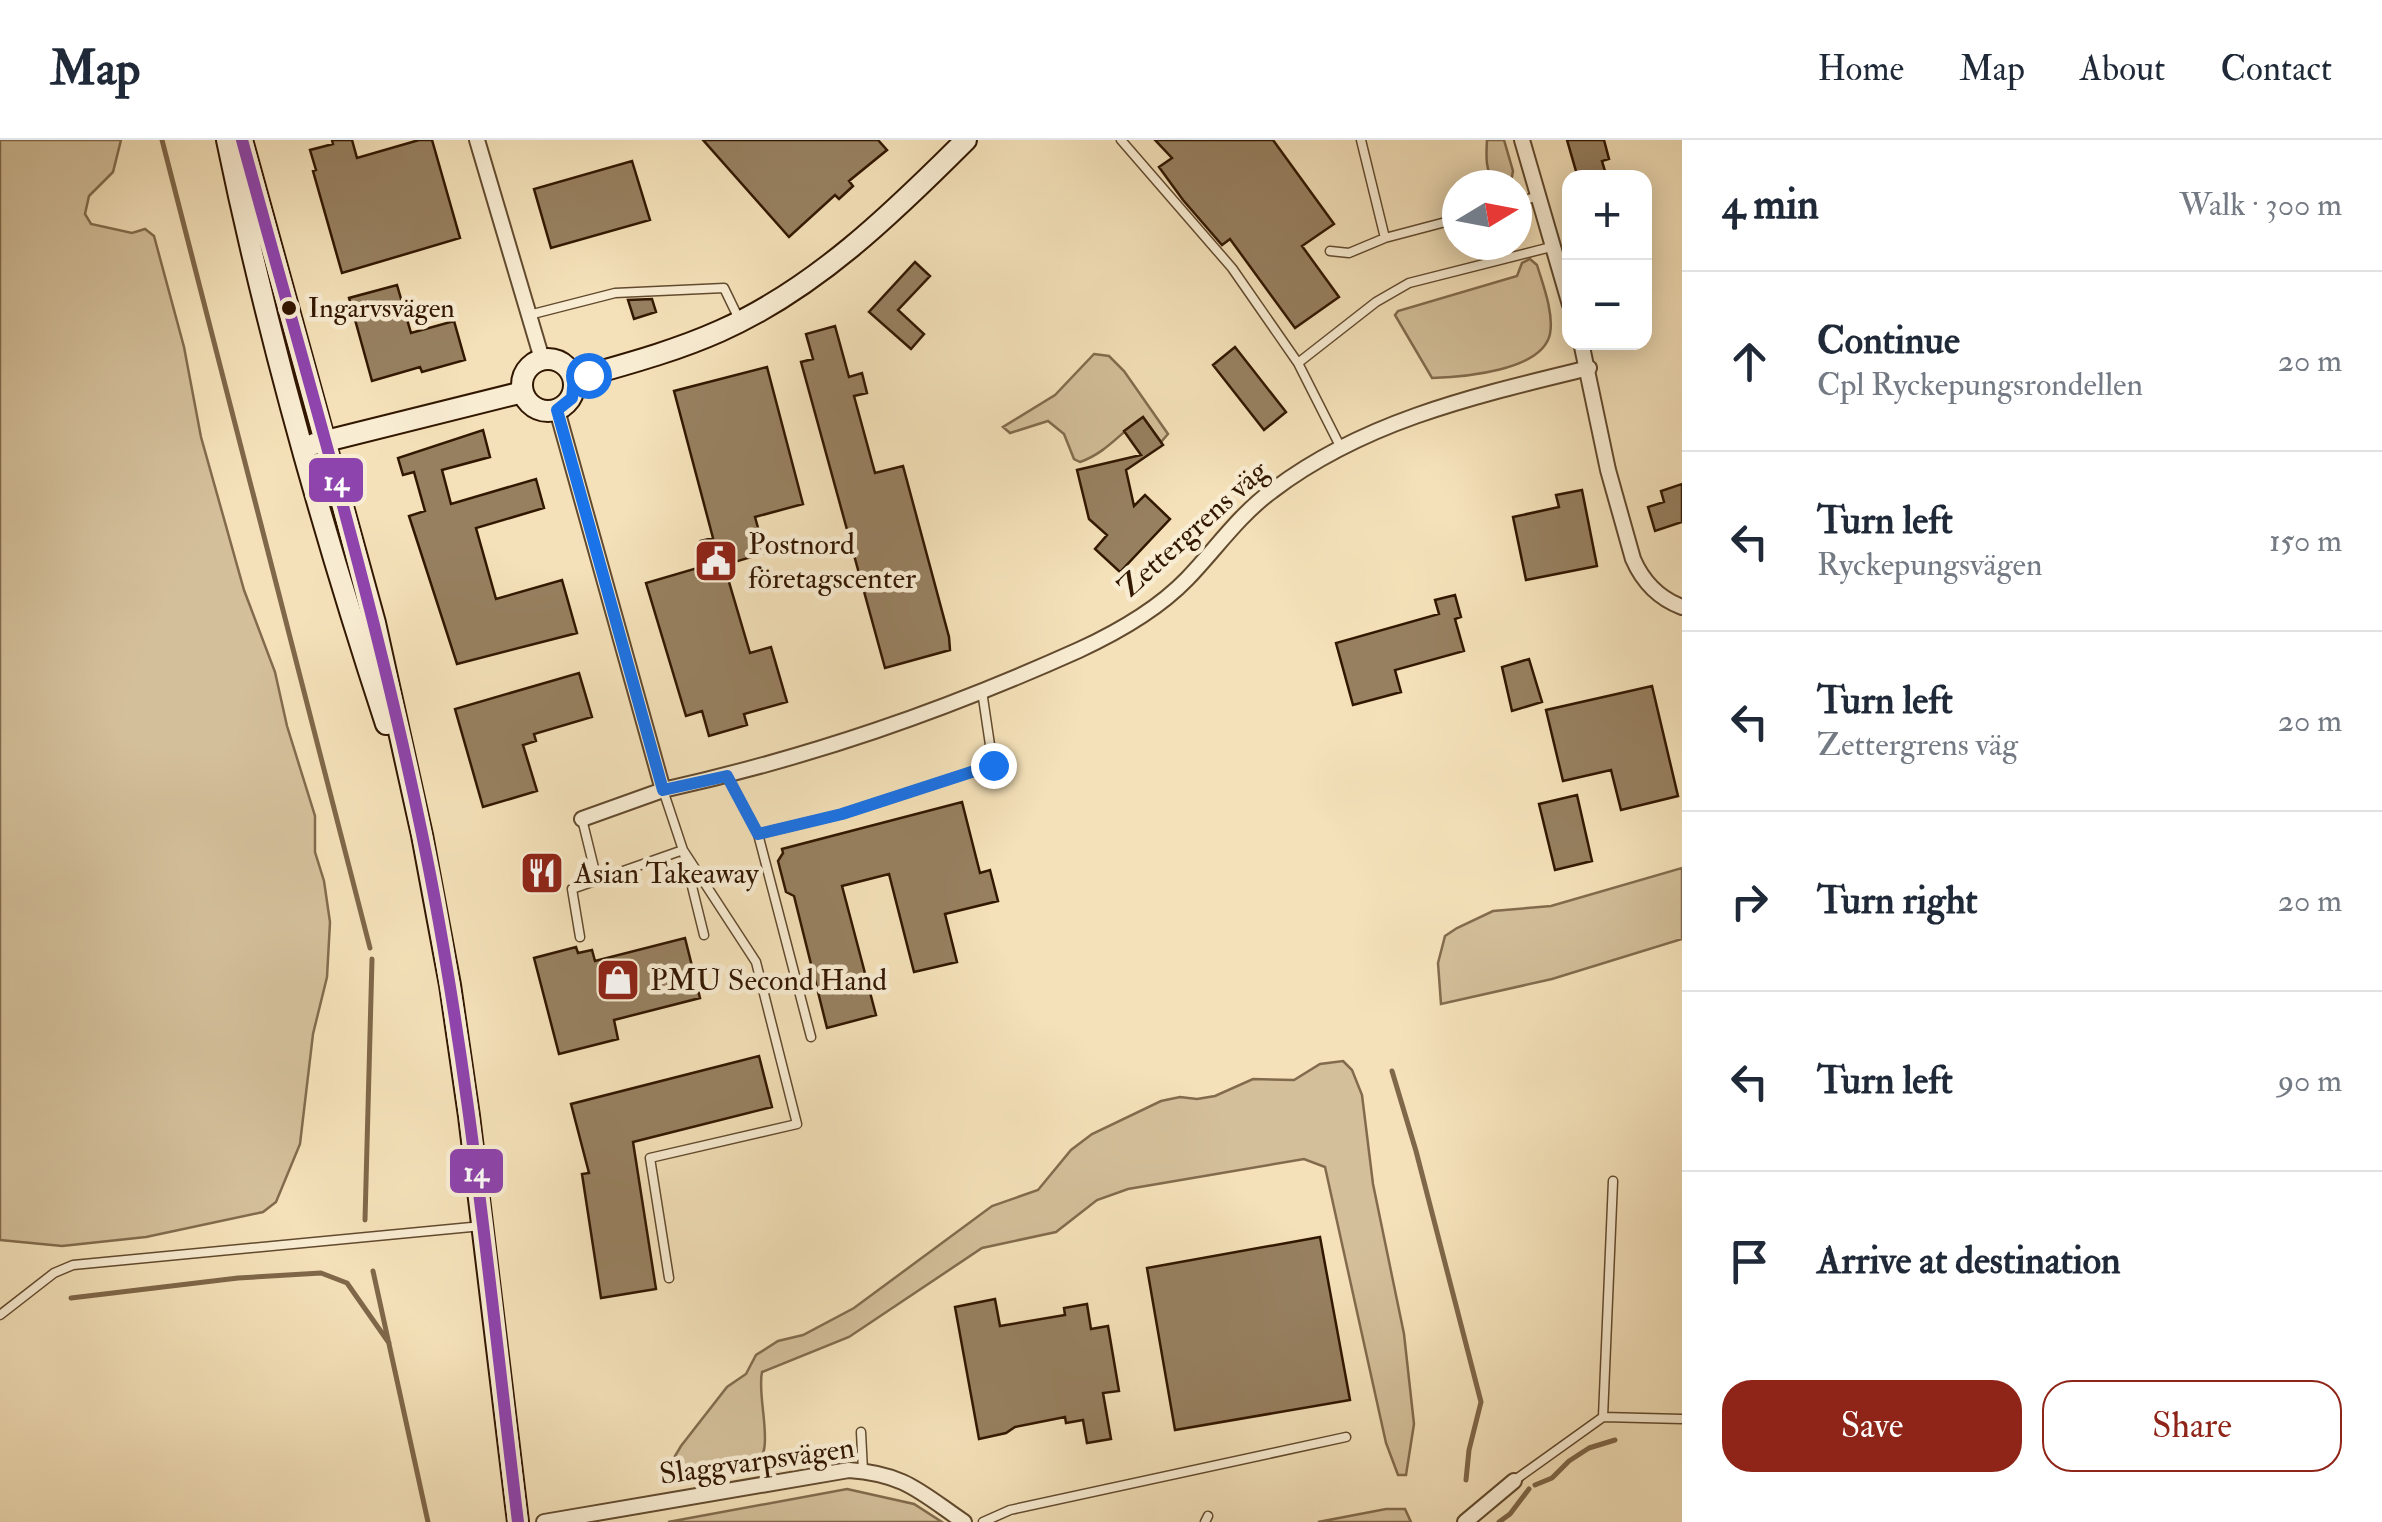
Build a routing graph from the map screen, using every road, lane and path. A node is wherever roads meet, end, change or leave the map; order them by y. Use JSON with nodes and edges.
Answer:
{"nodes":[{"id":1,"x":227,"y":140,"type":"edge"},
{"id":2,"x":242,"y":140,"type":"edge"},
{"id":3,"x":477,"y":140,"type":"edge"},
{"id":4,"x":966,"y":140,"type":"edge"},
{"id":5,"x":1121,"y":140,"type":"edge"},
{"id":6,"x":1360,"y":140,"type":"edge"},
{"id":7,"x":1522,"y":140,"type":"edge"},
{"id":8,"x":1539,"y":196,"type":"junction"},
{"id":9,"x":1532,"y":198,"type":"edge"},
{"id":10,"x":1442,"y":222,"type":"edge"},
{"id":11,"x":1385,"y":238,"type":"junction"},
{"id":12,"x":1551,"y":247,"type":"junction"},
{"id":13,"x":1330,"y":252,"type":"dead end"},
{"id":14,"x":1562,"y":281,"type":"edge"},
{"id":15,"x":529,"y":316,"type":"junction"},
{"id":16,"x":740,"y":321,"type":"junction"},
{"id":17,"x":1583,"y":350,"type":"edge"},
{"id":18,"x":542,"y":359,"type":"junction"},
{"id":19,"x":1298,"y":363,"type":"junction"},
{"id":20,"x":1589,"y":368,"type":"junction"},
{"id":21,"x":574,"y":378,"type":"junction"},
{"id":22,"x":523,"y":392,"type":"junction"},
{"id":23,"x":557,"y":410,"type":"junction"},
{"id":24,"x":324,"y":441,"type":"junction"},
{"id":25,"x":1340,"y":446,"type":"junction"},
{"id":26,"x":303,"y":447,"type":"junction"},
{"id":27,"x":1682,"y":607,"type":"edge"},
{"id":28,"x":982,"y":691,"type":"junction"},
{"id":29,"x":727,"y":776,"type":"junction"},
{"id":30,"x":663,"y":790,"type":"junction"},
{"id":31,"x":582,"y":819,"type":"joint"},
{"id":32,"x":758,"y":834,"type":"junction"},
{"id":33,"x":422,"y":835,"type":"junction"},
{"id":34,"x":683,"y":850,"type":"junction"},
{"id":35,"x":597,"y":880,"type":"junction"},
{"id":36,"x":704,"y":935,"type":"dead end"},
{"id":37,"x":580,"y":936,"type":"dead end"},
{"id":38,"x":810,"y":1037,"type":"dead end"},
{"id":39,"x":1613,"y":1180,"type":"dead end"},
{"id":40,"x":482,"y":1226,"type":"junction"},
{"id":41,"x":669,"y":1278,"type":"dead end"},
{"id":42,"x":0,"y":1315,"type":"edge"},
{"id":43,"x":1604,"y":1417,"type":"junction"},
{"id":44,"x":1682,"y":1419,"type":"edge"},
{"id":45,"x":861,"y":1432,"type":"dead end"},
{"id":46,"x":1346,"y":1436,"type":"dead end"},
{"id":47,"x":862,"y":1471,"type":"junction"},
{"id":48,"x":1514,"y":1481,"type":"joint"},
{"id":49,"x":518,"y":1522,"type":"edge"},
{"id":50,"x":544,"y":1522,"type":"edge"},
{"id":51,"x":964,"y":1522,"type":"edge"},
{"id":52,"x":983,"y":1522,"type":"edge"},
{"id":53,"x":1464,"y":1522,"type":"edge"}],
"edges":[{"from":1,"to":26,"type":"main road"},
{"from":2,"to":24,"type":"main road"},
{"from":3,"to":15,"type":"street"},
{"from":4,"to":16,"type":"main road"},
{"from":5,"to":19,"type":"lane"},
{"from":6,"to":11,"type":"lane"},
{"from":7,"to":8,"type":"street"},
{"from":8,"to":9,"type":"lane"},
{"from":8,"to":12,"type":"street"},
{"from":10,"to":11,"type":"lane"},
{"from":11,"to":13,"type":"lane"},
{"from":12,"to":14,"type":"street"},
{"from":12,"to":19,"type":"lane"},
{"from":15,"to":16,"type":"lane"},
{"from":15,"to":18,"type":"street"},
{"from":16,"to":21,"type":"main road"},
{"from":17,"to":20,"type":"street"},
{"from":18,"to":21,"type":"main road"},
{"from":18,"to":22,"type":"main road"},
{"from":19,"to":25,"type":"lane"},
{"from":20,"to":25,"type":"street","name":"Zettergrens väg"},
{"from":20,"to":27,"type":"street"},
{"from":21,"to":23,"type":"main road"},
{"from":22,"to":23,"type":"main road"},
{"from":22,"to":24,"type":"main road"},
{"from":23,"to":30,"type":"street"},
{"from":24,"to":26,"type":"main road"},
{"from":24,"to":33,"type":"main road"},
{"from":25,"to":28,"type":"street","name":"Zettergrens väg"},
{"from":26,"to":33,"type":"main road"},
{"from":28,"to":29,"type":"street","name":"Zettergrens väg"},
{"from":28,"to":32,"type":"lane"},
{"from":29,"to":30,"type":"street","name":"Zettergrens väg"},
{"from":29,"to":32,"type":"lane"},
{"from":30,"to":31,"type":"street","name":"Zettergrens väg"},
{"from":30,"to":34,"type":"lane"},
{"from":31,"to":35,"type":"lane"},
{"from":32,"to":38,"type":"lane"},
{"from":33,"to":40,"type":"main road"},
{"from":34,"to":35,"type":"lane"},
{"from":34,"to":36,"type":"lane"},
{"from":34,"to":41,"type":"lane"},
{"from":35,"to":37,"type":"lane"},
{"from":39,"to":43,"type":"lane"},
{"from":40,"to":42,"type":"lane"},
{"from":40,"to":49,"type":"main road"},
{"from":43,"to":44,"type":"lane"},
{"from":43,"to":48,"type":"lane"},
{"from":45,"to":47,"type":"lane"},
{"from":46,"to":52,"type":"lane"},
{"from":47,"to":50,"type":"street","name":"Slaggvarpsvägen"},
{"from":47,"to":51,"type":"street","name":"Slaggvarpsvägen"},
{"from":48,"to":53,"type":"street"}]}
